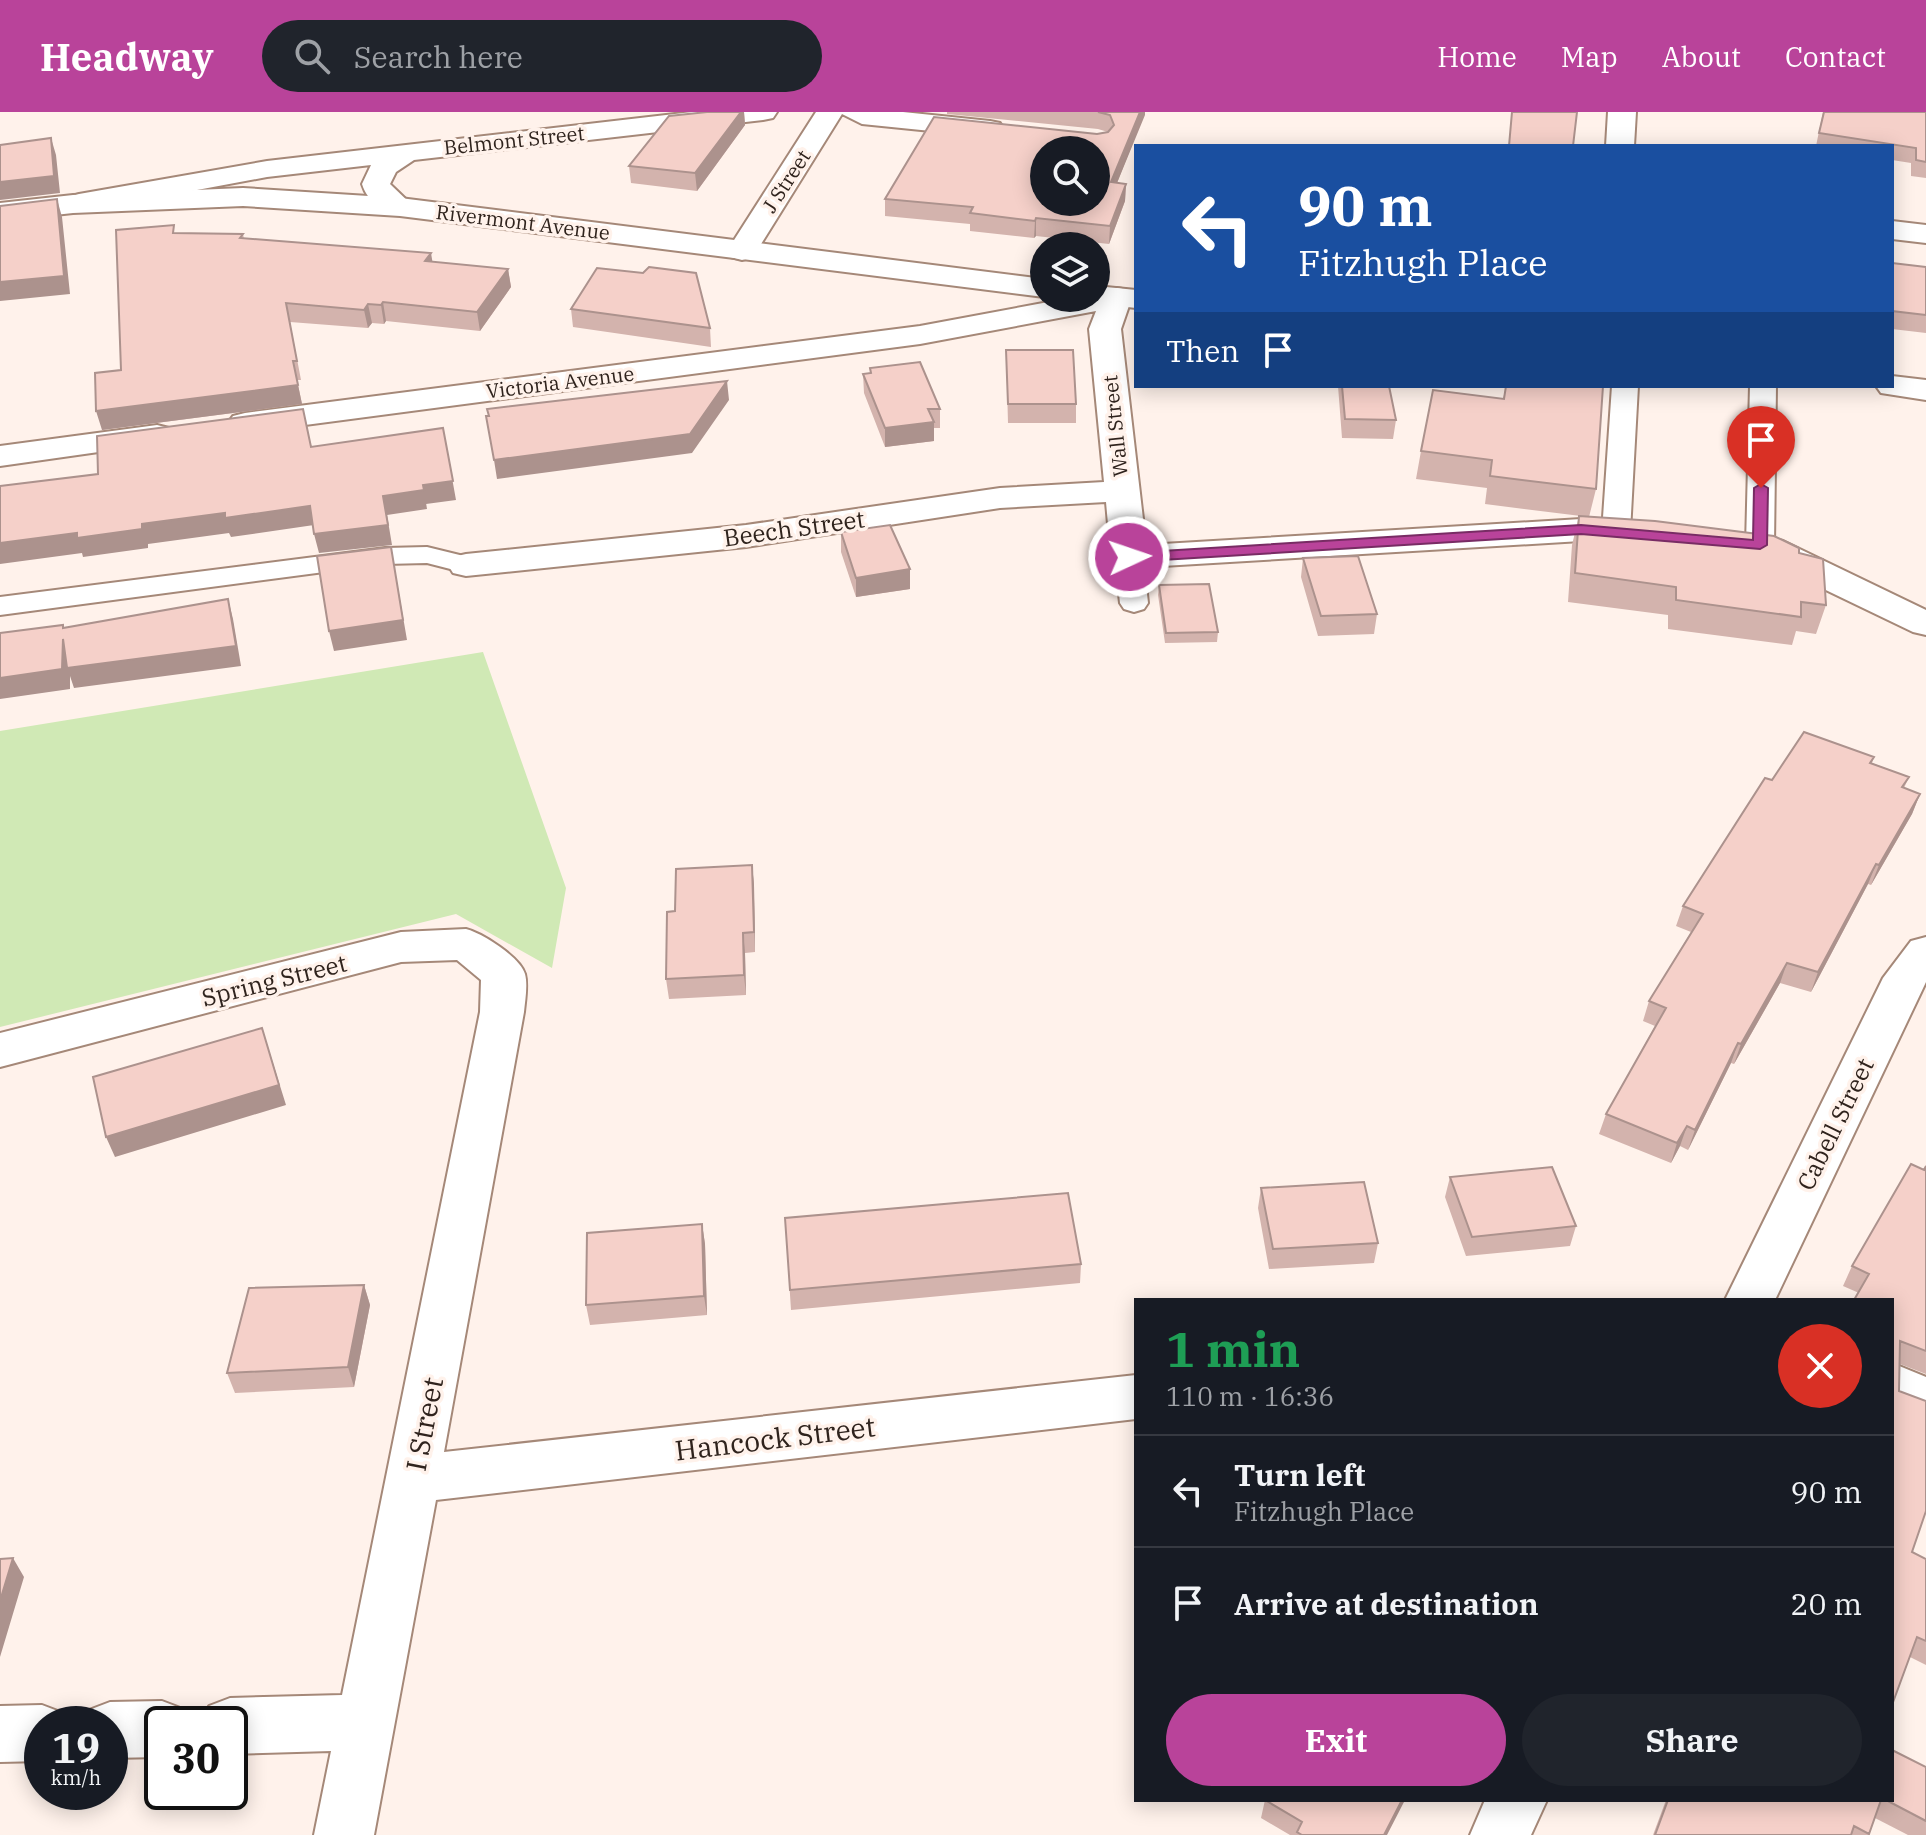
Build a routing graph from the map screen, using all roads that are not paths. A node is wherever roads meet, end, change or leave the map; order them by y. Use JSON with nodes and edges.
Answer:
{"nodes":[{"id":1,"x":763,"y":112,"type":"edge"},
{"id":2,"x":830,"y":112,"type":"edge"},
{"id":3,"x":854,"y":112,"type":"edge"},
{"id":4,"x":1622,"y":112,"type":"edge"},
{"id":5,"x":1019,"y":132,"type":"edge"},
{"id":6,"x":1620,"y":144,"type":"edge"},
{"id":7,"x":408,"y":152,"type":"junction"},
{"id":8,"x":73,"y":204,"type":"junction"},
{"id":9,"x":400,"y":207,"type":"junction"},
{"id":10,"x":0,"y":212,"type":"edge"},
{"id":11,"x":1894,"y":230,"type":"edge"},
{"id":12,"x":1926,"y":234,"type":"edge"},
{"id":13,"x":742,"y":251,"type":"junction"},
{"id":14,"x":1030,"y":286,"type":"edge"},
{"id":15,"x":1116,"y":297,"type":"edge"},
{"id":16,"x":1894,"y":386,"type":"edge"},
{"id":17,"x":1625,"y":388,"type":"edge"},
{"id":18,"x":1763,"y":388,"type":"edge"},
{"id":19,"x":1926,"y":390,"type":"edge"},
{"id":20,"x":0,"y":456,"type":"edge"},
{"id":21,"x":1122,"y":491,"type":"junction"},
{"id":22,"x":1616,"y":532,"type":"junction"},
{"id":23,"x":1668,"y":537,"type":"edge"},
{"id":24,"x":1744,"y":543,"type":"joint"},
{"id":25,"x":1129,"y":557,"type":"junction"},
{"id":26,"x":466,"y":565,"type":"joint"},
{"id":27,"x":1134,"y":603,"type":"dead end"},
{"id":28,"x":0,"y":606,"type":"edge"},
{"id":29,"x":1926,"y":624,"type":"edge"},
{"id":30,"x":1926,"y":952,"type":"edge"},
{"id":31,"x":502,"y":1012,"type":"joint"},
{"id":32,"x":0,"y":1050,"type":"edge"},
{"id":33,"x":1751,"y":1298,"type":"edge"},
{"id":34,"x":1894,"y":1386,"type":"edge"},
{"id":35,"x":1134,"y":1397,"type":"edge"},
{"id":36,"x":1926,"y":1401,"type":"edge"},
{"id":37,"x":414,"y":1479,"type":"junction"},
{"id":38,"x":366,"y":1722,"type":"junction"},
{"id":39,"x":248,"y":1725,"type":"edge"},
{"id":40,"x":24,"y":1733,"type":"edge"},
{"id":41,"x":0,"y":1734,"type":"edge"},
{"id":42,"x":1516,"y":1802,"type":"edge"},
{"id":43,"x":344,"y":1835,"type":"edge"},
{"id":44,"x":1500,"y":1835,"type":"edge"}],
"edges":[{"from":1,"to":7,"type":"street","name":"Belmont Street"},
{"from":2,"to":13,"type":"street","name":"J Street"},
{"from":3,"to":5,"type":"street"},
{"from":4,"to":6,"type":"street"},
{"from":7,"to":8,"type":"street","name":"Belmont Street"},
{"from":7,"to":9,"type":"street","name":"Belmont Street"},
{"from":8,"to":9,"type":"street","name":"Rivermont Avenue"},
{"from":8,"to":10,"type":"street","name":"Rivermont Avenue"},
{"from":9,"to":13,"type":"street","name":"Rivermont Avenue"},
{"from":11,"to":12,"type":"street"},
{"from":13,"to":14,"type":"street","name":"Rivermont Avenue"},
{"from":15,"to":20,"type":"street","name":"Victoria Avenue"},
{"from":15,"to":21,"type":"street","name":"Wall Street"},
{"from":16,"to":19,"type":"street"},
{"from":17,"to":22,"type":"lane"},
{"from":18,"to":24,"type":"lane"},
{"from":21,"to":25,"type":"street","name":"Wall Street"},
{"from":21,"to":26,"type":"street","name":"Beech Street"},
{"from":22,"to":23,"type":"street"},
{"from":22,"to":25,"type":"street"},
{"from":24,"to":29,"type":"street"},
{"from":25,"to":27,"type":"lane"},
{"from":26,"to":28,"type":"lane"},
{"from":30,"to":33,"type":"street","name":"Cabell Street"},
{"from":31,"to":32,"type":"street","name":"Spring Street"},
{"from":31,"to":37,"type":"street","name":"I Street"},
{"from":34,"to":36,"type":"street"},
{"from":35,"to":37,"type":"street","name":"Hancock Street"},
{"from":37,"to":38,"type":"street","name":"I Street"},
{"from":38,"to":39,"type":"street"},
{"from":38,"to":43,"type":"street","name":"I Street"},
{"from":40,"to":41,"type":"street"},
{"from":42,"to":44,"type":"street"}]}
